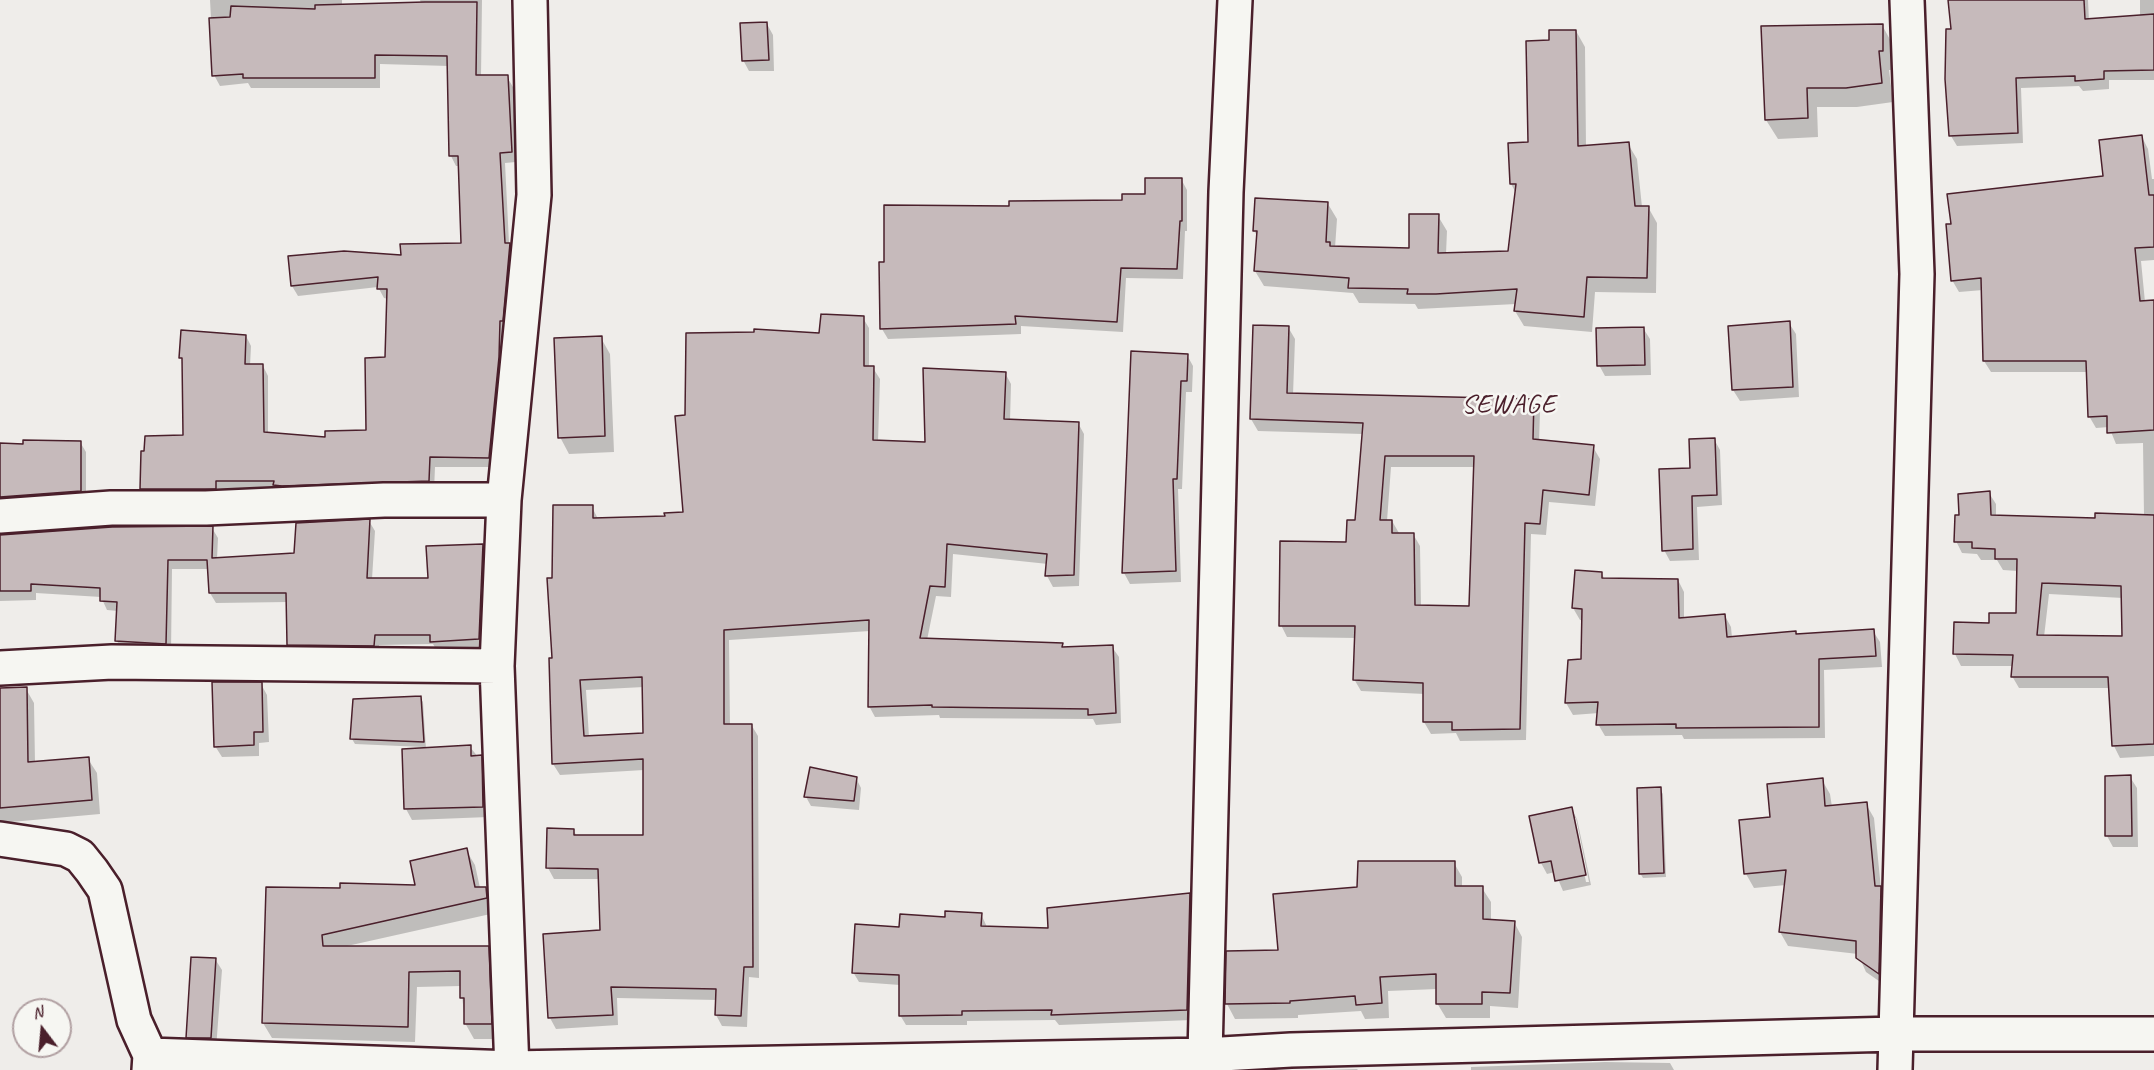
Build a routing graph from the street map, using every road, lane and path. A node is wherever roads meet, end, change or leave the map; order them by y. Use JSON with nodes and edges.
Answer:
{"nodes":[{"id":1,"x":530,"y":0,"type":"edge"},
{"id":2,"x":1235,"y":0,"type":"edge"},
{"id":3,"x":1907,"y":0,"type":"edge"},
{"id":4,"x":504,"y":501,"type":"junction"},
{"id":5,"x":0,"y":516,"type":"edge"},
{"id":6,"x":497,"y":666,"type":"junction"},
{"id":7,"x":0,"y":668,"type":"edge"},
{"id":8,"x":0,"y":839,"type":"edge"},
{"id":9,"x":1895,"y":1034,"type":"junction"},
{"id":10,"x":2154,"y":1034,"type":"edge"},
{"id":11,"x":150,"y":1062,"type":"edge"},
{"id":12,"x":1204,"y":1063,"type":"edge"},
{"id":13,"x":512,"y":1069,"type":"edge"},
{"id":14,"x":1895,"y":1070,"type":"edge"}],
"edges":[{"from":1,"to":4,"type":"street"},
{"from":2,"to":12,"type":"street"},
{"from":3,"to":9,"type":"street"},
{"from":4,"to":5,"type":"street"},
{"from":4,"to":6,"type":"street"},
{"from":6,"to":7,"type":"street"},
{"from":6,"to":13,"type":"street"},
{"from":8,"to":11,"type":"street"},
{"from":9,"to":10,"type":"street"},
{"from":9,"to":12,"type":"street"},
{"from":9,"to":14,"type":"street"},
{"from":11,"to":13,"type":"street"},
{"from":12,"to":13,"type":"street"}]}
